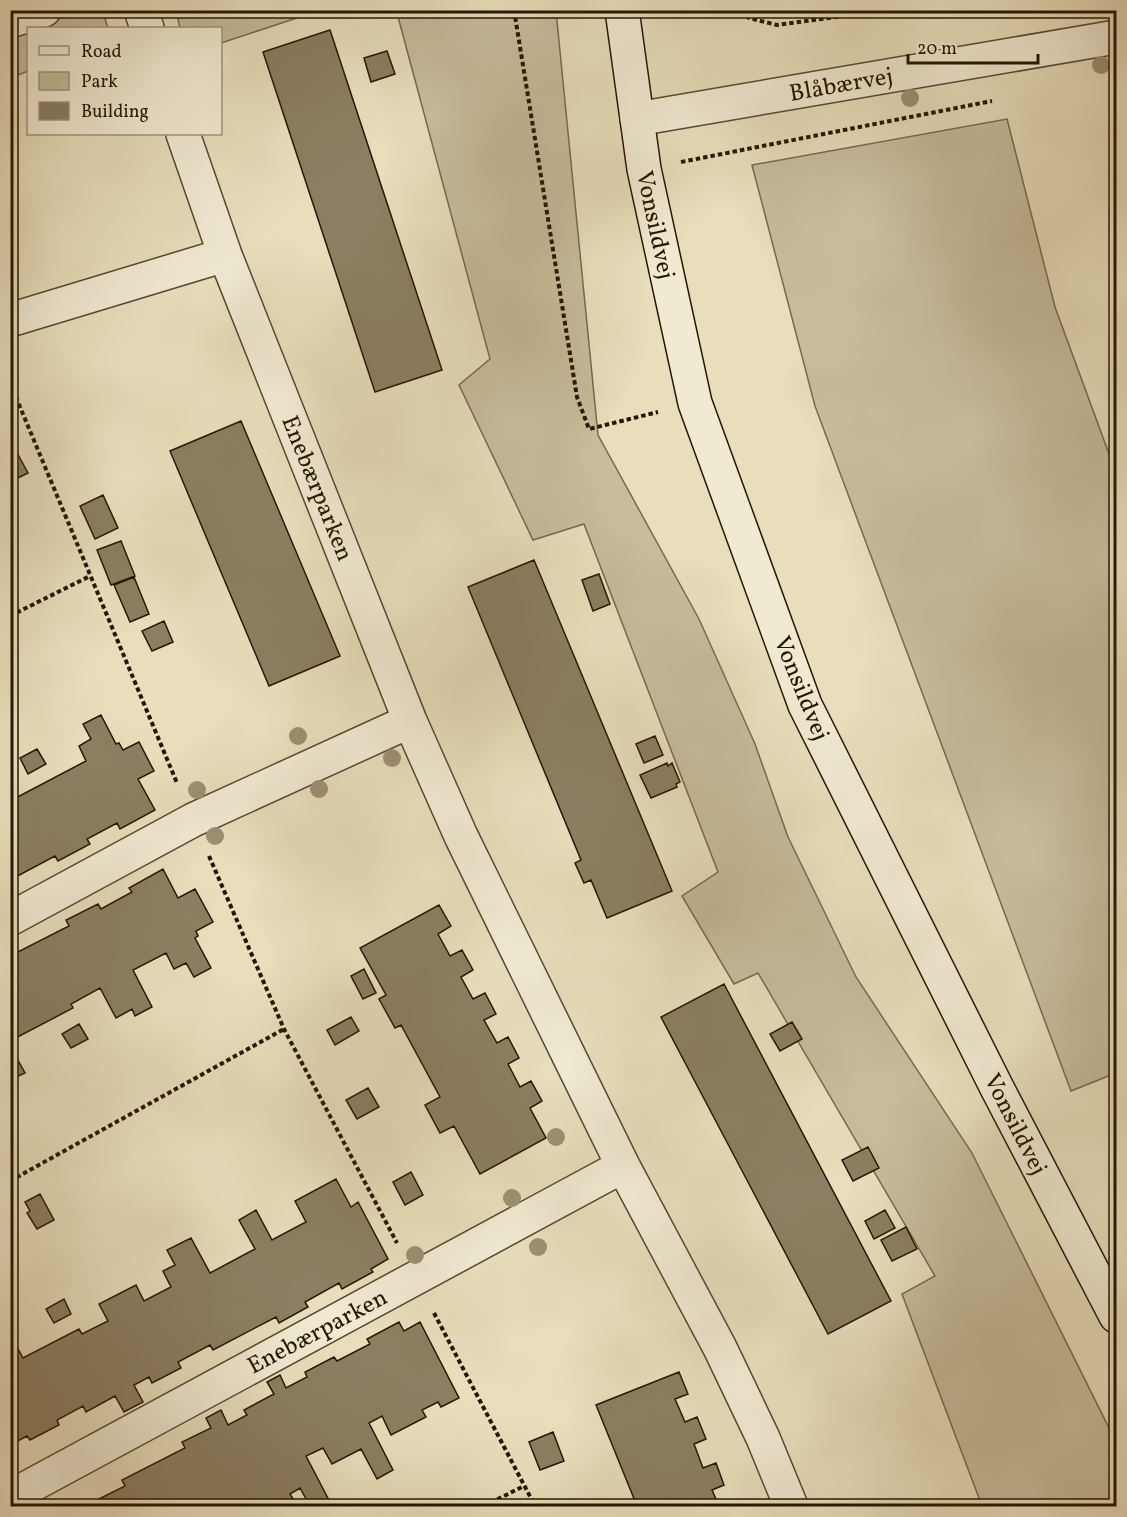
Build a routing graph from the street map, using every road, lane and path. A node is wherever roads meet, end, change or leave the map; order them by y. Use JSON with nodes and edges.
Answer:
{"nodes":[{"id":1,"x":44,"y":10,"type":"edge"},
{"id":2,"x":141,"y":10,"type":"edge"},
{"id":3,"x":514,"y":10,"type":"edge"},
{"id":4,"x":622,"y":10,"type":"edge"},
{"id":5,"x":741,"y":10,"type":"edge"},
{"id":6,"x":888,"y":10,"type":"edge"},
{"id":7,"x":10,"y":21,"type":"edge"},
{"id":8,"x":147,"y":27,"type":"edge"},
{"id":9,"x":1116,"y":37,"type":"edge"},
{"id":10,"x":996,"y":101,"type":"dead end"},
{"id":11,"x":637,"y":119,"type":"junction"},
{"id":12,"x":183,"y":135,"type":"edge"},
{"id":13,"x":644,"y":169,"type":"junction"},
{"id":14,"x":18,"y":186,"type":"dead end"},
{"id":15,"x":10,"y":188,"type":"edge"},
{"id":16,"x":225,"y":255,"type":"junction"},
{"id":17,"x":10,"y":320,"type":"edge"},
{"id":18,"x":10,"y":383,"type":"edge"},
{"id":19,"x":695,"y":403,"type":"junction"},
{"id":20,"x":91,"y":576,"type":"junction"},
{"id":21,"x":10,"y":616,"type":"edge"},
{"id":22,"x":410,"y":721,"type":"junction"},
{"id":23,"x":193,"y":820,"type":"junction"},
{"id":24,"x":10,"y":919,"type":"edge"},
{"id":25,"x":284,"y":1029,"type":"junction"},
{"id":26,"x":623,"y":1166,"type":"junction"},
{"id":27,"x":10,"y":1181,"type":"edge"},
{"id":28,"x":415,"y":1278,"type":"junction"},
{"id":29,"x":1116,"y":1316,"type":"edge"},
{"id":30,"x":525,"y":1485,"type":"junction"},
{"id":31,"x":10,"y":1497,"type":"edge"},
{"id":32,"x":484,"y":1506,"type":"edge"},
{"id":33,"x":536,"y":1506,"type":"edge"},
{"id":34,"x":791,"y":1506,"type":"edge"}],
"edges":[{"from":1,"to":7,"type":"street"},
{"from":2,"to":8,"type":"street"},
{"from":3,"to":19,"type":"path"},
{"from":4,"to":11,"type":"street","name":"Vonsildvej"},
{"from":5,"to":6,"type":"path"},
{"from":9,"to":11,"type":"street","name":"Blåbærvej"},
{"from":10,"to":13,"type":"path"},
{"from":11,"to":13,"type":"street","name":"Vonsildvej"},
{"from":12,"to":16,"type":"street","name":"Enebærparken"},
{"from":13,"to":19,"type":"street","name":"Vonsildvej"},
{"from":14,"to":15,"type":"path"},
{"from":16,"to":17,"type":"street"},
{"from":16,"to":22,"type":"street","name":"Enebærparken"},
{"from":18,"to":20,"type":"path"},
{"from":19,"to":29,"type":"street","name":"Vonsildvej"},
{"from":20,"to":21,"type":"path"},
{"from":20,"to":23,"type":"path"},
{"from":22,"to":23,"type":"street"},
{"from":22,"to":26,"type":"street","name":"Enebærparken"},
{"from":23,"to":24,"type":"street"},
{"from":23,"to":25,"type":"path"},
{"from":25,"to":27,"type":"path"},
{"from":25,"to":28,"type":"path"},
{"from":26,"to":28,"type":"street","name":"Enebærparken"},
{"from":26,"to":34,"type":"street","name":"Enebærparken"},
{"from":28,"to":30,"type":"path"},
{"from":28,"to":31,"type":"street","name":"Enebærparken"},
{"from":30,"to":32,"type":"path"},
{"from":30,"to":33,"type":"path"}]}
